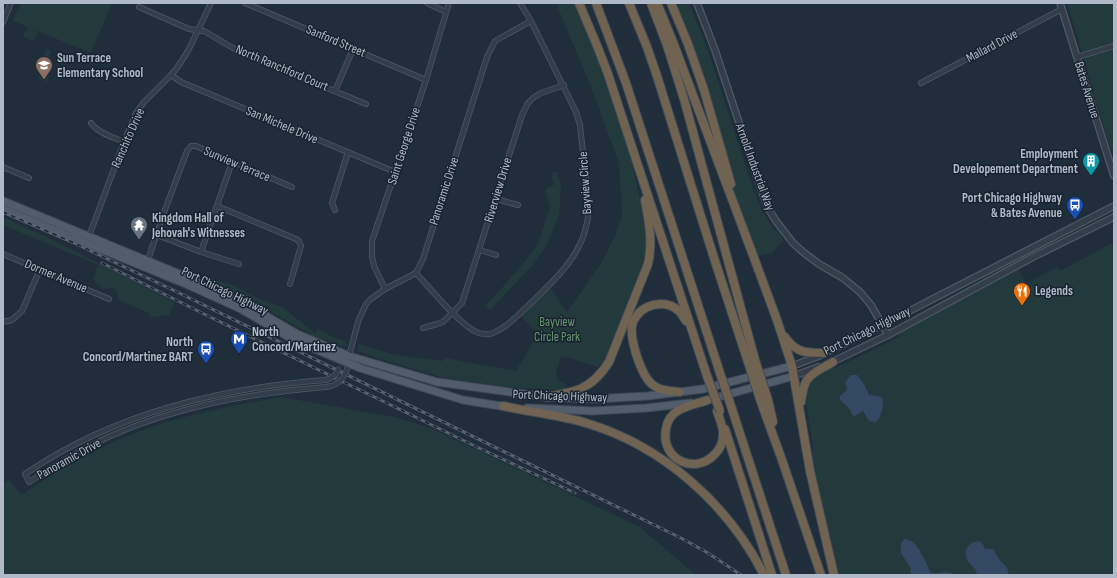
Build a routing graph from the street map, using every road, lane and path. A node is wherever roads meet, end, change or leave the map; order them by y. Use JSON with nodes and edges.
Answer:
{"nodes":[{"id":1,"x":11,"y":3,"type":"edge"},
{"id":2,"x":211,"y":3,"type":"edge"},
{"id":3,"x":246,"y":3,"type":"edge"},
{"id":4,"x":427,"y":3,"type":"edge"},
{"id":5,"x":449,"y":3,"type":"edge"},
{"id":6,"x":520,"y":3,"type":"edge"},
{"id":7,"x":579,"y":3,"type":"edge"},
{"id":8,"x":596,"y":3,"type":"edge"},
{"id":9,"x":629,"y":3,"type":"edge"},
{"id":10,"x":651,"y":3,"type":"edge"},
{"id":11,"x":657,"y":3,"type":"edge"},
{"id":12,"x":671,"y":3,"type":"edge"},
{"id":13,"x":697,"y":3,"type":"edge"},
{"id":14,"x":1061,"y":6,"type":"edge"},
{"id":15,"x":139,"y":7,"type":"dead end"},
{"id":16,"x":446,"y":12,"type":"junction"},
{"id":17,"x":531,"y":21,"type":"junction"},
{"id":18,"x":3,"y":22,"type":"edge"},
{"id":19,"x":199,"y":30,"type":"junction"},
{"id":20,"x":1114,"y":46,"type":"edge"},
{"id":21,"x":353,"y":49,"type":"junction"},
{"id":22,"x":1077,"y":58,"type":"junction"},
{"id":23,"x":171,"y":75,"type":"junction"},
{"id":24,"x":426,"y":80,"type":"junction"},
{"id":25,"x":921,"y":83,"type":"dead end"},
{"id":26,"x":564,"y":85,"type":"junction"},
{"id":27,"x":335,"y":91,"type":"junction"},
{"id":28,"x":366,"y":104,"type":"dead end"},
{"id":29,"x":91,"y":123,"type":"dead end"},
{"id":30,"x":629,"y":136,"type":"junction"},
{"id":31,"x":124,"y":142,"type":"junction"},
{"id":32,"x":348,"y":152,"type":"junction"},
{"id":33,"x":232,"y":162,"type":"junction"},
{"id":34,"x":3,"y":167,"type":"edge"},
{"id":35,"x":395,"y":172,"type":"junction"},
{"id":36,"x":1114,"y":176,"type":"edge"},
{"id":37,"x":29,"y":178,"type":"dead end"},
{"id":38,"x":292,"y":187,"type":"dead end"},
{"id":39,"x":496,"y":199,"type":"junction"},
{"id":40,"x":3,"y":201,"type":"edge"},
{"id":41,"x":518,"y":205,"type":"dead end"},
{"id":42,"x":217,"y":206,"type":"junction"},
{"id":43,"x":1114,"y":206,"type":"edge"},
{"id":44,"x":3,"y":209,"type":"edge"},
{"id":45,"x":335,"y":210,"type":"dead end"},
{"id":46,"x":1114,"y":217,"type":"edge"},
{"id":47,"x":157,"y":234,"type":"junction"},
{"id":48,"x":88,"y":239,"type":"junction"},
{"id":49,"x":750,"y":247,"type":"junction"},
{"id":50,"x":480,"y":250,"type":"junction"},
{"id":51,"x":201,"y":252,"type":"junction"},
{"id":52,"x":3,"y":254,"type":"edge"},
{"id":53,"x":496,"y":255,"type":"dead end"},
{"id":54,"x":146,"y":264,"type":"junction"},
{"id":55,"x":239,"y":264,"type":"dead end"},
{"id":56,"x":40,"y":269,"type":"junction"},
{"id":57,"x":416,"y":272,"type":"junction"},
{"id":58,"x":290,"y":284,"type":"dead end"},
{"id":59,"x":385,"y":289,"type":"junction"},
{"id":60,"x":109,"y":299,"type":"dead end"},
{"id":61,"x":452,"y":312,"type":"junction"},
{"id":62,"x":777,"y":320,"type":"junction"},
{"id":63,"x":3,"y":322,"type":"edge"},
{"id":64,"x":882,"y":325,"type":"junction"},
{"id":65,"x":423,"y":328,"type":"dead end"},
{"id":66,"x":888,"y":335,"type":"junction"},
{"id":67,"x":695,"y":340,"type":"junction"},
{"id":68,"x":824,"y":353,"type":"junction"},
{"id":69,"x":347,"y":360,"type":"junction"},
{"id":70,"x":751,"y":361,"type":"junction"},
{"id":71,"x":833,"y":362,"type":"junction"},
{"id":72,"x":792,"y":366,"type":"junction"},
{"id":73,"x":794,"y":376,"type":"junction"},
{"id":74,"x":679,"y":392,"type":"junction"},
{"id":75,"x":546,"y":397,"type":"junction"},
{"id":76,"x":711,"y":398,"type":"junction"},
{"id":77,"x":503,"y":406,"type":"junction"},
{"id":78,"x":800,"y":410,"type":"junction"},
{"id":79,"x":718,"y":411,"type":"junction"},
{"id":80,"x":764,"y":575,"type":"edge"},
{"id":81,"x":772,"y":575,"type":"edge"},
{"id":82,"x":786,"y":575,"type":"edge"},
{"id":83,"x":820,"y":575,"type":"edge"},
{"id":84,"x":834,"y":575,"type":"edge"}],
"edges":[{"from":1,"to":18,"type":"street"},
{"from":2,"to":19,"type":"street","name":"Ranchito Drive"},
{"from":3,"to":21,"type":"street","name":"Sanford Street"},
{"from":4,"to":16,"type":"street"},
{"from":5,"to":16,"type":"street","name":"Saint George Drive"},
{"from":6,"to":17,"type":"street","name":"Bayview Circle"},
{"from":7,"to":30,"type":"highway"},
{"from":8,"to":82,"type":"highway","bridge":true},
{"from":9,"to":70,"type":"highway"},
{"from":10,"to":70,"type":"highway"},
{"from":11,"to":49,"type":"highway"},
{"from":12,"to":49,"type":"highway"},
{"from":13,"to":64,"type":"street","name":"Arnold Industrial Way"},
{"from":14,"to":22,"type":"street","name":"Bates Avenue"},
{"from":14,"to":25,"type":"street","name":"Mallard Drive"},
{"from":15,"to":19,"type":"street","name":"North Ranchford Court"},
{"from":16,"to":24,"type":"street","name":"Saint George Drive"},
{"from":17,"to":26,"type":"street","name":"Bayview Circle"},
{"from":17,"to":57,"type":"street","name":"Panoramic Drive"},
{"from":19,"to":23,"type":"street","name":"Ranchito Drive"},
{"from":19,"to":27,"type":"street","name":"North Ranchford Court"},
{"from":20,"to":22,"type":"street"},
{"from":21,"to":24,"type":"street","name":"Sanford Street"},
{"from":21,"to":27,"type":"street"},
{"from":22,"to":36,"type":"street","name":"Bates Avenue"},
{"from":23,"to":31,"type":"street","name":"Ranchito Drive"},
{"from":23,"to":32,"type":"street","name":"San Michele Drive"},
{"from":24,"to":35,"type":"street","name":"Saint George Drive"},
{"from":26,"to":39,"type":"street","name":"Riverview Drive"},
{"from":26,"to":61,"type":"street","name":"Bayview Circle"},
{"from":27,"to":28,"type":"street","name":"North Ranchford Court"},
{"from":29,"to":31,"type":"street"},
{"from":30,"to":67,"type":"highway"},
{"from":30,"to":75,"type":"highway"},
{"from":31,"to":48,"type":"street","name":"Ranchito Drive"},
{"from":32,"to":35,"type":"street","name":"San Michele Drive"},
{"from":32,"to":45,"type":"street"},
{"from":33,"to":38,"type":"street","name":"Sunview Terrace"},
{"from":33,"to":42,"type":"street"},
{"from":33,"to":47,"type":"street","name":"Sunview Terrace"},
{"from":34,"to":37,"type":"street"},
{"from":35,"to":59,"type":"street","name":"Saint George Drive"},
{"from":39,"to":41,"type":"street"},
{"from":39,"to":50,"type":"street","name":"Riverview Drive"},
{"from":40,"to":48,"type":"main road","name":"Port Chicago Highway"},
{"from":42,"to":51,"type":"street"},
{"from":42,"to":58,"type":"street"},
{"from":43,"to":64,"type":"street","name":"Port Chicago Highway"},
{"from":44,"to":48,"type":"main road","name":"Port Chicago Highway"},
{"from":46,"to":66,"type":"street","name":"Port Chicago Highway"},
{"from":47,"to":51,"type":"street"},
{"from":47,"to":54,"type":"street","name":"Sunview Terrace"},
{"from":48,"to":54,"type":"main road","name":"Port Chicago Highway"},
{"from":49,"to":62,"type":"highway"},
{"from":50,"to":53,"type":"street"},
{"from":50,"to":61,"type":"street","name":"Riverview Drive"},
{"from":51,"to":55,"type":"street"},
{"from":52,"to":56,"type":"street","name":"Dormer Avenue"},
{"from":54,"to":69,"type":"main road","name":"Port Chicago Highway"},
{"from":56,"to":60,"type":"street","name":"Dormer Avenue"},
{"from":56,"to":63,"type":"street"},
{"from":57,"to":59,"type":"street","name":"Panoramic Drive"},
{"from":57,"to":61,"type":"street","name":"Bayview Circle"},
{"from":59,"to":69,"type":"street","name":"Panoramic Drive"},
{"from":61,"to":65,"type":"street","name":"Riverview Drive"},
{"from":62,"to":68,"type":"highway"},
{"from":62,"to":72,"type":"highway"},
{"from":64,"to":66,"type":"street","name":"Arnold Industrial Way"},
{"from":64,"to":68,"type":"street","name":"Port Chicago Highway"},
{"from":66,"to":71,"type":"street","name":"Port Chicago Highway"},
{"from":67,"to":74,"type":"highway"},
{"from":67,"to":76,"type":"highway","bridge":true},
{"from":68,"to":72,"type":"street","name":"Port Chicago Highway"},
{"from":69,"to":69,"type":"street","name":"Panoramic Drive","bridge":true},
{"from":69,"to":75,"type":"main road","name":"Port Chicago Highway"},
{"from":69,"to":77,"type":"main road","name":"Port Chicago Highway"},
{"from":70,"to":83,"type":"highway","bridge":true},
{"from":71,"to":73,"type":"street","name":"Port Chicago Highway"},
{"from":71,"to":78,"type":"highway"},
{"from":72,"to":73,"type":"highway"},
{"from":72,"to":74,"type":"main road","name":"Port Chicago Highway"},
{"from":73,"to":76,"type":"main road","name":"Port Chicago Highway"},
{"from":73,"to":78,"type":"highway"},
{"from":74,"to":75,"type":"main road","name":"Port Chicago Highway"},
{"from":76,"to":77,"type":"main road","name":"Port Chicago Highway"},
{"from":76,"to":79,"type":"highway","bridge":true},
{"from":76,"to":79,"type":"highway"},
{"from":77,"to":80,"type":"highway"},
{"from":78,"to":84,"type":"highway"},
{"from":79,"to":81,"type":"highway"}]}
